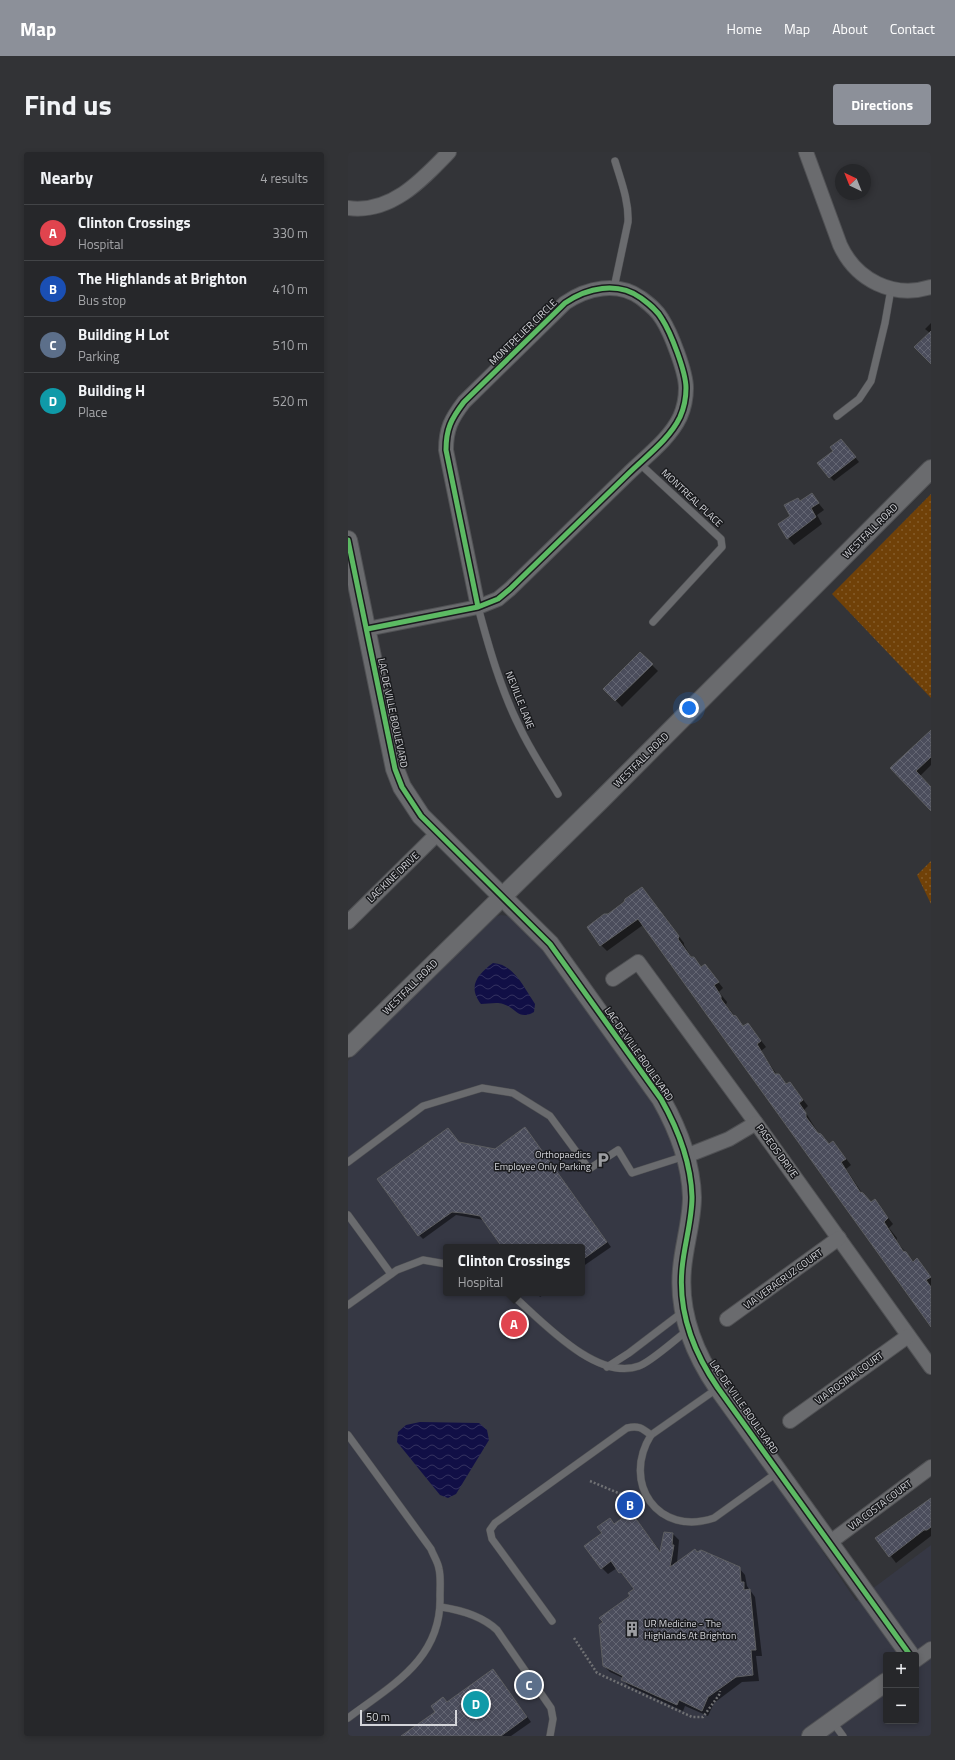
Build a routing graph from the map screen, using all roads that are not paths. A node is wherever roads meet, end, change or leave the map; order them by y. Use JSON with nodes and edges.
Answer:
{"nodes":[{"id":1,"x":449,"y":152,"type":"edge"},
{"id":2,"x":806,"y":152,"type":"edge"},
{"id":3,"x":615,"y":161,"type":"dead end"},
{"id":4,"x":348,"y":208,"type":"edge"},
{"id":5,"x":931,"y":287,"type":"edge"},
{"id":6,"x":614,"y":288,"type":"junction"},
{"id":7,"x":890,"y":289,"type":"junction"},
{"id":8,"x":837,"y":416,"type":"dead end"},
{"id":9,"x":639,"y":463,"type":"junction"},
{"id":10,"x":931,"y":469,"type":"edge"},
{"id":11,"x":348,"y":540,"type":"edge"},
{"id":12,"x":478,"y":607,"type":"junction"},
{"id":13,"x":653,"y":622,"type":"dead end"},
{"id":14,"x":367,"y":629,"type":"junction"},
{"id":15,"x":558,"y":794,"type":"dead end"},
{"id":16,"x":438,"y":833,"type":"junction"},
{"id":17,"x":502,"y":896,"type":"junction"},
{"id":18,"x":348,"y":922,"type":"edge"},
{"id":19,"x":613,"y":979,"type":"dead end"},
{"id":20,"x":348,"y":1048,"type":"edge"},
{"id":21,"x":756,"y":1123,"type":"junction"},
{"id":22,"x":686,"y":1156,"type":"junction"},
{"id":23,"x":348,"y":1162,"type":"edge"},
{"id":24,"x":348,"y":1215,"type":"edge"},
{"id":25,"x":838,"y":1238,"type":"junction"},
{"id":26,"x":443,"y":1263,"type":"edge"},
{"id":27,"x":391,"y":1274,"type":"junction"},
{"id":28,"x":513,"y":1296,"type":"edge"},
{"id":29,"x":348,"y":1305,"type":"edge"},
{"id":30,"x":684,"y":1310,"type":"junction"},
{"id":31,"x":727,"y":1319,"type":"dead end"},
{"id":32,"x":688,"y":1330,"type":"junction"},
{"id":33,"x":908,"y":1336,"type":"junction"},
{"id":34,"x":606,"y":1367,"type":"junction"},
{"id":35,"x":931,"y":1368,"type":"edge"},
{"id":36,"x":718,"y":1388,"type":"junction"},
{"id":37,"x":790,"y":1421,"type":"dead end"},
{"id":38,"x":348,"y":1435,"type":"edge"},
{"id":39,"x":651,"y":1436,"type":"junction"},
{"id":40,"x":931,"y":1467,"type":"edge"},
{"id":41,"x":778,"y":1472,"type":"junction"},
{"id":42,"x":829,"y":1543,"type":"junction"},
{"id":43,"x":441,"y":1607,"type":"junction"},
{"id":44,"x":552,"y":1621,"type":"dead end"},
{"id":45,"x":931,"y":1649,"type":"edge"},
{"id":46,"x":908,"y":1652,"type":"edge"},
{"id":47,"x":919,"y":1658,"type":"edge"},
{"id":48,"x":883,"y":1684,"type":"edge"},
{"id":49,"x":348,"y":1718,"type":"edge"},
{"id":50,"x":832,"y":1720,"type":"junction"},
{"id":51,"x":549,"y":1735,"type":"edge"},
{"id":52,"x":811,"y":1736,"type":"edge"},
{"id":53,"x":843,"y":1736,"type":"edge"}],
"edges":[{"from":1,"to":4,"type":"street"},
{"from":2,"to":7,"type":"street"},
{"from":3,"to":6,"type":"lane"},
{"from":5,"to":7,"type":"street"},
{"from":6,"to":9,"type":"street","name":"MONTPELIER CIRCLE"},
{"from":6,"to":12,"type":"street","name":"MONTPELIER CIRCLE"},
{"from":7,"to":8,"type":"lane"},
{"from":9,"to":12,"type":"street","name":"MONTPELIER CIRCLE"},
{"from":9,"to":13,"type":"lane","name":"MONTREAL PLACE"},
{"from":10,"to":17,"type":"street","name":"WESTFALL ROAD"},
{"from":11,"to":14,"type":"street","name":"LAC DE VILLE BOULEVARD"},
{"from":12,"to":14,"type":"street","name":"MONTPELIER CIRCLE"},
{"from":12,"to":15,"type":"lane","name":"NEVILLE LANE"},
{"from":14,"to":16,"type":"street","name":"LAC DE VILLE BOULEVARD"},
{"from":16,"to":17,"type":"street","name":"LAC DE VILLE BOULEVARD"},
{"from":16,"to":18,"type":"street","name":"LAC KINE DRIVE"},
{"from":17,"to":20,"type":"street","name":"WESTFALL ROAD"},
{"from":17,"to":22,"type":"street","name":"LAC DE VILLE BOULEVARD"},
{"from":19,"to":21,"type":"street","name":"PASEOS DRIVE"},
{"from":21,"to":22,"type":"street"},
{"from":21,"to":25,"type":"street","name":"PASEOS DRIVE"},
{"from":22,"to":23,"type":"lane"},
{"from":22,"to":30,"type":"street","name":"LAC DE VILLE BOULEVARD"},
{"from":24,"to":27,"type":"lane"},
{"from":25,"to":31,"type":"street","name":"VIA VERACRUZ COURT"},
{"from":25,"to":33,"type":"street","name":"PASEOS DRIVE"},
{"from":26,"to":27,"type":"lane"},
{"from":27,"to":29,"type":"lane"},
{"from":28,"to":34,"type":"lane"},
{"from":30,"to":32,"type":"street","name":"LAC DE VILLE BOULEVARD"},
{"from":30,"to":34,"type":"lane"},
{"from":32,"to":34,"type":"lane"},
{"from":32,"to":36,"type":"street","name":"LAC DE VILLE BOULEVARD"},
{"from":33,"to":35,"type":"street","name":"PASEOS DRIVE"},
{"from":33,"to":37,"type":"street","name":"VIA ROSINA COURT"},
{"from":36,"to":39,"type":"lane"},
{"from":36,"to":41,"type":"street","name":"LAC DE VILLE BOULEVARD"},
{"from":38,"to":43,"type":"lane"},
{"from":39,"to":41,"type":"lane"},
{"from":39,"to":44,"type":"lane"},
{"from":40,"to":42,"type":"street","name":"VIA COSTA COURT"},
{"from":41,"to":42,"type":"street","name":"LAC DE VILLE BOULEVARD"},
{"from":42,"to":46,"type":"street","name":"LAC DE VILLE BOULEVARD"},
{"from":43,"to":49,"type":"lane"},
{"from":43,"to":51,"type":"lane"},
{"from":45,"to":47,"type":"street"},
{"from":48,"to":50,"type":"street"},
{"from":50,"to":52,"type":"street"},
{"from":50,"to":53,"type":"lane"}]}
